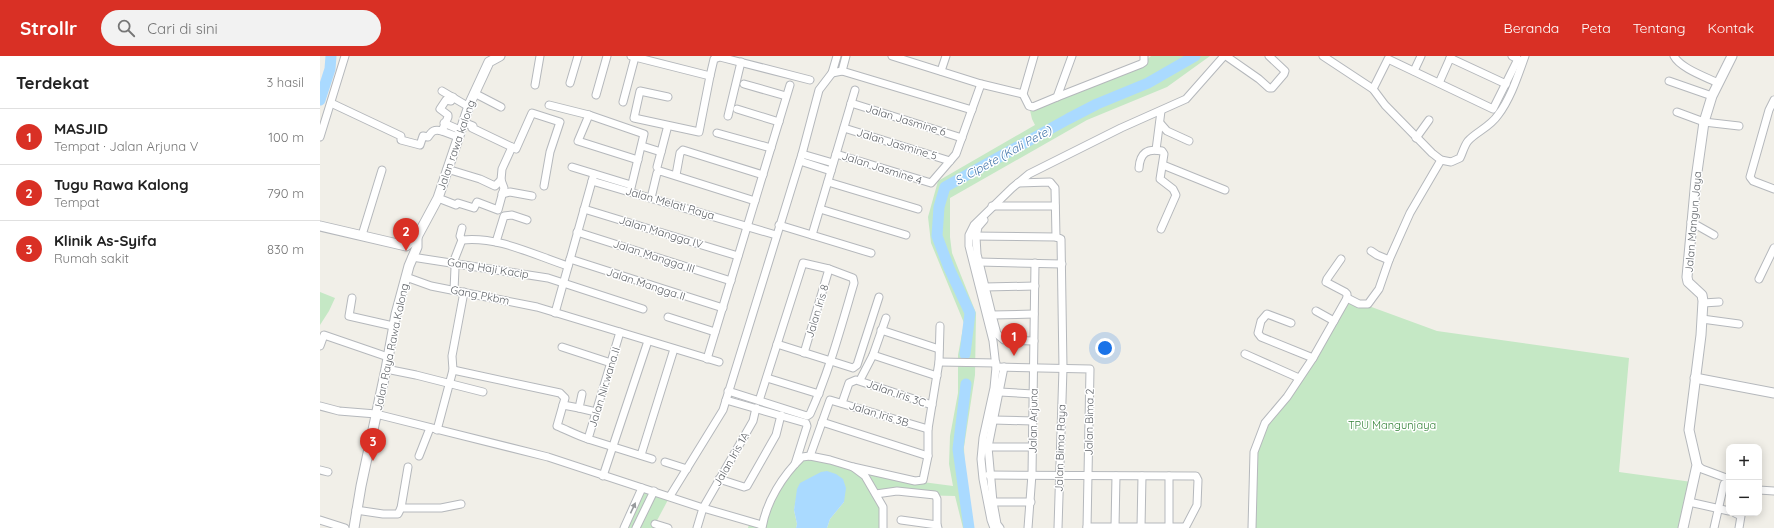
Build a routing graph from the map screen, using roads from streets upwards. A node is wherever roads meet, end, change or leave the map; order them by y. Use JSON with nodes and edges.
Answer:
{"nodes":[{"id":1,"x":345,"y":56,"type":"edge"},
{"id":2,"x":500,"y":56,"type":"edge"},
{"id":3,"x":540,"y":56,"type":"edge"},
{"id":4,"x":578,"y":56,"type":"edge"},
{"id":5,"x":607,"y":56,"type":"edge"},
{"id":6,"x":633,"y":56,"type":"edge"},
{"id":7,"x":838,"y":56,"type":"edge"},
{"id":8,"x":846,"y":56,"type":"edge"},
{"id":9,"x":892,"y":56,"type":"edge"},
{"id":10,"x":946,"y":56,"type":"edge"},
{"id":11,"x":1034,"y":56,"type":"edge"},
{"id":12,"x":1080,"y":56,"type":"edge"},
{"id":13,"x":1144,"y":56,"type":"edge"},
{"id":14,"x":1225,"y":56,"type":"edge"},
{"id":15,"x":1269,"y":56,"type":"edge"},
{"id":16,"x":1324,"y":56,"type":"edge"},
{"id":17,"x":1421,"y":56,"type":"edge"},
{"id":18,"x":1514,"y":56,"type":"edge"},
{"id":19,"x":1525,"y":56,"type":"edge"},
{"id":20,"x":1674,"y":56,"type":"edge"},
{"id":21,"x":1732,"y":56,"type":"edge"},
{"id":22,"x":1451,"y":57,"type":"edge"},
{"id":23,"x":1072,"y":58,"type":"edge"},
{"id":24,"x":1389,"y":58,"type":"edge"},
{"id":25,"x":741,"y":62,"type":"junction"},
{"id":26,"x":842,"y":71,"type":"junction"},
{"id":27,"x":941,"y":71,"type":"junction"},
{"id":28,"x":1414,"y":71,"type":"junction"},
{"id":29,"x":832,"y":73,"type":"junction"},
{"id":30,"x":710,"y":76,"type":"junction"},
{"id":31,"x":810,"y":80,"type":"dead end"},
{"id":32,"x":1669,"y":81,"type":"dead end"},
{"id":33,"x":570,"y":83,"type":"dead end"},
{"id":34,"x":1439,"y":83,"type":"junction"},
{"id":35,"x":1718,"y":83,"type":"junction"},
{"id":36,"x":744,"y":84,"type":"dead end"},
{"id":37,"x":981,"y":84,"type":"junction"},
{"id":38,"x":1506,"y":84,"type":"junction"},
{"id":39,"x":535,"y":85,"type":"dead end"},
{"id":40,"x":790,"y":85,"type":"dead end"},
{"id":41,"x":1373,"y":89,"type":"junction"},
{"id":42,"x":442,"y":90,"type":"dead end"},
{"id":43,"x":854,"y":90,"type":"dead end"},
{"id":44,"x":474,"y":93,"type":"junction"},
{"id":45,"x":1023,"y":94,"type":"junction"},
{"id":46,"x":596,"y":95,"type":"dead end"},
{"id":47,"x":786,"y":96,"type":"junction"},
{"id":48,"x":1712,"y":96,"type":"junction"},
{"id":49,"x":453,"y":97,"type":"junction"},
{"id":50,"x":668,"y":97,"type":"dead end"},
{"id":51,"x":1057,"y":97,"type":"junction"},
{"id":52,"x":1774,"y":100,"type":"edge"},
{"id":53,"x":624,"y":102,"type":"dead end"},
{"id":54,"x":331,"y":103,"type":"junction"},
{"id":55,"x":851,"y":103,"type":"junction"},
{"id":56,"x":549,"y":105,"type":"dead end"},
{"id":57,"x":468,"y":107,"type":"junction"},
{"id":58,"x":501,"y":107,"type":"dead end"},
{"id":59,"x":737,"y":109,"type":"dead end"},
{"id":60,"x":972,"y":110,"type":"junction"},
{"id":61,"x":1161,"y":112,"type":"junction"},
{"id":62,"x":1678,"y":112,"type":"dead end"},
{"id":63,"x":589,"y":115,"type":"junction"},
{"id":64,"x":728,"y":116,"type":"dead end"},
{"id":65,"x":1429,"y":120,"type":"dead end"},
{"id":66,"x":778,"y":122,"type":"junction"},
{"id":67,"x":1704,"y":122,"type":"junction"},
{"id":68,"x":444,"y":123,"type":"junction"},
{"id":69,"x":1160,"y":123,"type":"junction"},
{"id":70,"x":1739,"y":126,"type":"dead end"},
{"id":71,"x":844,"y":128,"type":"junction"},
{"id":72,"x":461,"y":129,"type":"junction"},
{"id":73,"x":667,"y":129,"type":"dead end"},
{"id":74,"x":442,"y":131,"type":"junction"},
{"id":75,"x":717,"y":133,"type":"dead end"},
{"id":76,"x":320,"y":137,"type":"edge"},
{"id":77,"x":962,"y":138,"type":"junction"},
{"id":78,"x":1416,"y":138,"type":"junction"},
{"id":79,"x":1189,"y":140,"type":"dead end"},
{"id":80,"x":642,"y":146,"type":"junction"},
{"id":81,"x":512,"y":147,"type":"junction"},
{"id":82,"x":771,"y":148,"type":"junction"},
{"id":83,"x":1156,"y":150,"type":"junction"},
{"id":84,"x":661,"y":152,"type":"junction"},
{"id":85,"x":836,"y":154,"type":"junction"},
{"id":86,"x":801,"y":157,"type":"junction"},
{"id":87,"x":638,"y":160,"type":"junction"},
{"id":88,"x":1441,"y":160,"type":"junction"},
{"id":89,"x":950,"y":161,"type":"junction"},
{"id":90,"x":833,"y":163,"type":"junction"},
{"id":91,"x":1163,"y":165,"type":"junction"},
{"id":92,"x":572,"y":167,"type":"dead end"},
{"id":93,"x":657,"y":167,"type":"dead end"},
{"id":94,"x":1139,"y":168,"type":"dead end"},
{"id":95,"x":447,"y":169,"type":"junction"},
{"id":96,"x":382,"y":170,"type":"dead end"},
{"id":97,"x":831,"y":171,"type":"junction"},
{"id":98,"x":676,"y":175,"type":"junction"},
{"id":99,"x":763,"y":175,"type":"junction"},
{"id":100,"x":593,"y":178,"type":"junction"},
{"id":101,"x":501,"y":180,"type":"junction"},
{"id":102,"x":828,"y":182,"type":"junction"},
{"id":103,"x":1019,"y":183,"type":"junction"},
{"id":104,"x":544,"y":186,"type":"dead end"},
{"id":105,"x":631,"y":189,"type":"junction"},
{"id":106,"x":1774,"y":189,"type":"edge"},
{"id":107,"x":1225,"y":190,"type":"dead end"},
{"id":108,"x":502,"y":194,"type":"junction"},
{"id":109,"x":532,"y":196,"type":"dead end"},
{"id":110,"x":438,"y":198,"type":"junction"},
{"id":111,"x":651,"y":198,"type":"junction"},
{"id":112,"x":755,"y":201,"type":"junction"},
{"id":113,"x":995,"y":206,"type":"junction"},
{"id":114,"x":1055,"y":206,"type":"junction"},
{"id":115,"x":584,"y":209,"type":"junction"},
{"id":116,"x":820,"y":209,"type":"junction"},
{"id":117,"x":918,"y":209,"type":"dead end"},
{"id":118,"x":527,"y":220,"type":"dead end"},
{"id":119,"x":1691,"y":222,"type":"junction"},
{"id":120,"x":747,"y":225,"type":"junction"},
{"id":121,"x":779,"y":225,"type":"junction"},
{"id":122,"x":320,"y":226,"type":"edge"},
{"id":123,"x":462,"y":228,"type":"dead end"},
{"id":124,"x":1161,"y":229,"type":"dead end"},
{"id":125,"x":577,"y":232,"type":"junction"},
{"id":126,"x":362,"y":235,"type":"junction"},
{"id":127,"x":776,"y":235,"type":"junction"},
{"id":128,"x":812,"y":235,"type":"junction"},
{"id":129,"x":906,"y":235,"type":"dead end"},
{"id":130,"x":1714,"y":235,"type":"dead end"},
{"id":131,"x":972,"y":236,"type":"junction"},
{"id":132,"x":417,"y":237,"type":"junction"},
{"id":133,"x":1056,"y":237,"type":"junction"},
{"id":134,"x":462,"y":240,"type":"junction"},
{"id":135,"x":496,"y":242,"type":"junction"},
{"id":136,"x":394,"y":243,"type":"junction"},
{"id":137,"x":1774,"y":248,"type":"edge"},
{"id":138,"x":1372,"y":251,"type":"dead end"},
{"id":139,"x":870,"y":253,"type":"dead end"},
{"id":140,"x":738,"y":256,"type":"junction"},
{"id":141,"x":412,"y":257,"type":"junction"},
{"id":142,"x":1341,"y":259,"type":"dead end"},
{"id":143,"x":1389,"y":260,"type":"junction"},
{"id":144,"x":569,"y":262,"type":"junction"},
{"id":145,"x":979,"y":262,"type":"junction"},
{"id":146,"x":453,"y":263,"type":"junction"},
{"id":147,"x":1035,"y":263,"type":"junction"},
{"id":148,"x":1062,"y":264,"type":"junction"},
{"id":149,"x":829,"y":269,"type":"junction"},
{"id":150,"x":406,"y":277,"type":"junction"},
{"id":151,"x":1759,"y":279,"type":"dead end"},
{"id":152,"x":731,"y":281,"type":"junction"},
{"id":153,"x":563,"y":283,"type":"junction"},
{"id":154,"x":1035,"y":286,"type":"junction"},
{"id":155,"x":985,"y":287,"type":"junction"},
{"id":156,"x":454,"y":290,"type":"junction"},
{"id":157,"x":464,"y":292,"type":"junction"},
{"id":158,"x":879,"y":297,"type":"dead end"},
{"id":159,"x":352,"y":298,"type":"dead end"},
{"id":160,"x":1347,"y":298,"type":"junction"},
{"id":161,"x":1720,"y":302,"type":"dead end"},
{"id":162,"x":1703,"y":303,"type":"junction"},
{"id":163,"x":722,"y":308,"type":"junction"},
{"id":164,"x":643,"y":309,"type":"dead end"},
{"id":165,"x":1316,"y":311,"type":"dead end"},
{"id":166,"x":555,"y":313,"type":"junction"},
{"id":167,"x":1034,"y":314,"type":"junction"},
{"id":168,"x":992,"y":315,"type":"junction"},
{"id":169,"x":668,"y":317,"type":"dead end"},
{"id":170,"x":886,"y":318,"type":"dead end"},
{"id":171,"x":1702,"y":319,"type":"junction"},
{"id":172,"x":1334,"y":321,"type":"junction"},
{"id":173,"x":1291,"y":323,"type":"dead end"},
{"id":174,"x":1739,"y":324,"type":"dead end"},
{"id":175,"x":394,"y":326,"type":"junction"},
{"id":176,"x":940,"y":326,"type":"dead end"},
{"id":177,"x":881,"y":330,"type":"junction"},
{"id":178,"x":620,"y":332,"type":"junction"},
{"id":179,"x":716,"y":332,"type":"junction"},
{"id":180,"x":648,"y":341,"type":"junction"},
{"id":181,"x":1034,"y":341,"type":"junction"},
{"id":182,"x":777,"y":344,"type":"junction"},
{"id":183,"x":320,"y":346,"type":"edge"},
{"id":184,"x":562,"y":347,"type":"dead end"},
{"id":185,"x":674,"y":349,"type":"junction"},
{"id":186,"x":939,"y":349,"type":"junction"},
{"id":187,"x":804,"y":353,"type":"junction"},
{"id":188,"x":1245,"y":354,"type":"dead end"},
{"id":189,"x":873,"y":355,"type":"junction"},
{"id":190,"x":388,"y":357,"type":"junction"},
{"id":191,"x":1313,"y":358,"type":"junction"},
{"id":192,"x":707,"y":359,"type":"junction"},
{"id":193,"x":829,"y":361,"type":"junction"},
{"id":194,"x":719,"y":362,"type":"dead end"},
{"id":195,"x":939,"y":362,"type":"junction"},
{"id":196,"x":611,"y":363,"type":"junction"},
{"id":197,"x":999,"y":365,"type":"junction"},
{"id":198,"x":1033,"y":368,"type":"junction"},
{"id":199,"x":1063,"y":368,"type":"junction"},
{"id":200,"x":386,"y":369,"type":"junction"},
{"id":201,"x":453,"y":370,"type":"junction"},
{"id":202,"x":937,"y":376,"type":"junction"},
{"id":203,"x":767,"y":378,"type":"junction"},
{"id":204,"x":1299,"y":378,"type":"junction"},
{"id":205,"x":1695,"y":378,"type":"junction"},
{"id":206,"x":860,"y":380,"type":"junction"},
{"id":207,"x":449,"y":383,"type":"junction"},
{"id":208,"x":728,"y":391,"type":"junction"},
{"id":209,"x":483,"y":392,"type":"dead end"},
{"id":210,"x":1000,"y":392,"type":"junction"},
{"id":211,"x":1774,"y":393,"type":"edge"},
{"id":212,"x":582,"y":394,"type":"dead end"},
{"id":213,"x":819,"y":394,"type":"junction"},
{"id":214,"x":1033,"y":394,"type":"junction"},
{"id":215,"x":726,"y":400,"type":"junction"},
{"id":216,"x":759,"y":401,"type":"junction"},
{"id":217,"x":842,"y":403,"type":"junction"},
{"id":218,"x":563,"y":405,"type":"junction"},
{"id":219,"x":932,"y":405,"type":"junction"},
{"id":220,"x":320,"y":406,"type":"edge"},
{"id":221,"x":579,"y":408,"type":"junction"},
{"id":222,"x":756,"y":408,"type":"junction"},
{"id":223,"x":596,"y":412,"type":"junction"},
{"id":224,"x":376,"y":414,"type":"junction"},
{"id":225,"x":781,"y":416,"type":"junction"},
{"id":226,"x":993,"y":420,"type":"junction"},
{"id":227,"x":1032,"y":421,"type":"junction"},
{"id":228,"x":822,"y":422,"type":"junction"},
{"id":229,"x":433,"y":429,"type":"junction"},
{"id":230,"x":928,"y":429,"type":"junction"},
{"id":231,"x":588,"y":439,"type":"junction"},
{"id":232,"x":615,"y":444,"type":"junction"},
{"id":233,"x":988,"y":446,"type":"junction"},
{"id":234,"x":1032,"y":447,"type":"junction"},
{"id":235,"x":641,"y":455,"type":"junction"},
{"id":236,"x":419,"y":456,"type":"dead end"},
{"id":237,"x":810,"y":456,"type":"junction"},
{"id":238,"x":928,"y":456,"type":"junction"},
{"id":239,"x":652,"y":459,"type":"dead end"},
{"id":240,"x":665,"y":462,"type":"dead end"},
{"id":241,"x":795,"y":464,"type":"junction"},
{"id":242,"x":1697,"y":465,"type":"junction"},
{"id":243,"x":408,"y":467,"type":"dead end"},
{"id":244,"x":853,"y":467,"type":"junction"},
{"id":245,"x":687,"y":469,"type":"junction"},
{"id":246,"x":320,"y":470,"type":"edge"},
{"id":247,"x":328,"y":472,"type":"dead end"},
{"id":248,"x":1032,"y":474,"type":"junction"},
{"id":249,"x":989,"y":475,"type":"junction"},
{"id":250,"x":1088,"y":475,"type":"junction"},
{"id":251,"x":1059,"y":476,"type":"junction"},
{"id":252,"x":1116,"y":476,"type":"junction"},
{"id":253,"x":1142,"y":476,"type":"junction"},
{"id":254,"x":1169,"y":476,"type":"junction"},
{"id":255,"x":605,"y":477,"type":"junction"},
{"id":256,"x":719,"y":479,"type":"junction"},
{"id":257,"x":1726,"y":481,"type":"edge"},
{"id":258,"x":1726,"y":484,"type":"edge"},
{"id":259,"x":642,"y":488,"type":"junction"},
{"id":260,"x":1762,"y":490,"type":"edge"},
{"id":261,"x":654,"y":491,"type":"junction"},
{"id":262,"x":1774,"y":491,"type":"edge"},
{"id":263,"x":876,"y":494,"type":"junction"},
{"id":264,"x":670,"y":496,"type":"junction"},
{"id":265,"x":993,"y":502,"type":"junction"},
{"id":266,"x":1031,"y":502,"type":"junction"},
{"id":267,"x":1689,"y":502,"type":"junction"},
{"id":268,"x":461,"y":504,"type":"dead end"},
{"id":269,"x":401,"y":508,"type":"junction"},
{"id":270,"x":703,"y":508,"type":"junction"},
{"id":271,"x":1718,"y":509,"type":"junction"},
{"id":272,"x":356,"y":510,"type":"junction"},
{"id":273,"x":1726,"y":511,"type":"edge"},
{"id":274,"x":1741,"y":516,"type":"edge"},
{"id":275,"x":320,"y":520,"type":"edge"},
{"id":276,"x":901,"y":520,"type":"dead end"},
{"id":277,"x":655,"y":524,"type":"dead end"},
{"id":278,"x":914,"y":525,"type":"edge"},
{"id":279,"x":762,"y":526,"type":"edge"},
{"id":280,"x":937,"y":526,"type":"edge"},
{"id":281,"x":1087,"y":527,"type":"edge"},
{"id":282,"x":1115,"y":527,"type":"junction"},
{"id":283,"x":1141,"y":527,"type":"junction"},
{"id":284,"x":1169,"y":527,"type":"edge"},
{"id":285,"x":345,"y":528,"type":"edge"},
{"id":286,"x":354,"y":528,"type":"edge"},
{"id":287,"x":624,"y":528,"type":"edge"},
{"id":288,"x":636,"y":528,"type":"edge"},
{"id":289,"x":668,"y":528,"type":"edge"},
{"id":290,"x":697,"y":528,"type":"edge"},
{"id":291,"x":883,"y":528,"type":"edge"},
{"id":292,"x":994,"y":528,"type":"edge"},
{"id":293,"x":1000,"y":528,"type":"edge"},
{"id":294,"x":1028,"y":528,"type":"edge"},
{"id":295,"x":1058,"y":528,"type":"edge"},
{"id":296,"x":1185,"y":528,"type":"edge"},
{"id":297,"x":1252,"y":528,"type":"edge"},
{"id":298,"x":1683,"y":528,"type":"edge"},
{"id":299,"x":1714,"y":528,"type":"edge"},
{"id":300,"x":1739,"y":528,"type":"edge"}],
"edges":[{"from":1,"to":54,"type":"street"},
{"from":2,"to":44,"type":"street","name":"Jalan rawa kalong"},
{"from":3,"to":39,"type":"street"},
{"from":4,"to":33,"type":"street"},
{"from":5,"to":46,"type":"street"},
{"from":6,"to":30,"type":"street"},
{"from":6,"to":53,"type":"street"},
{"from":7,"to":29,"type":"street"},
{"from":8,"to":26,"type":"street"},
{"from":9,"to":27,"type":"street"},
{"from":10,"to":27,"type":"street"},
{"from":11,"to":45,"type":"street"},
{"from":12,"to":23,"type":"street"},
{"from":13,"to":51,"type":"street"},
{"from":14,"to":15,"type":"street"},
{"from":14,"to":61,"type":"street"},
{"from":16,"to":41,"type":"street"},
{"from":17,"to":28,"type":"street"},
{"from":18,"to":38,"type":"street"},
{"from":19,"to":88,"type":"street"},
{"from":20,"to":35,"type":"street"},
{"from":21,"to":35,"type":"street","name":"Jalan Mangun Jaya"},
{"from":22,"to":34,"type":"street"},
{"from":22,"to":38,"type":"street"},
{"from":23,"to":51,"type":"street"},
{"from":24,"to":28,"type":"street"},
{"from":24,"to":41,"type":"street"},
{"from":25,"to":30,"type":"street"},
{"from":25,"to":31,"type":"street"},
{"from":25,"to":64,"type":"street"},
{"from":26,"to":29,"type":"street"},
{"from":26,"to":60,"type":"street"},
{"from":27,"to":37,"type":"street"},
{"from":28,"to":34,"type":"street"},
{"from":29,"to":86,"type":"street"},
{"from":30,"to":50,"type":"street"},
{"from":32,"to":48,"type":"street"},
{"from":34,"to":38,"type":"street"},
{"from":35,"to":48,"type":"street","name":"Jalan Mangun Jaya"},
{"from":36,"to":47,"type":"street"},
{"from":37,"to":45,"type":"street"},
{"from":37,"to":60,"type":"street"},
{"from":40,"to":47,"type":"street"},
{"from":41,"to":78,"type":"street"},
{"from":42,"to":49,"type":"street"},
{"from":43,"to":55,"type":"street"},
{"from":44,"to":57,"type":"street","name":"Jalan rawa kalong"},
{"from":44,"to":58,"type":"street"},
{"from":45,"to":51,"type":"street"},
{"from":47,"to":66,"type":"street"},
{"from":48,"to":67,"type":"street","name":"Jalan Mangun Jaya"},
{"from":49,"to":57,"type":"street"},
{"from":49,"to":68,"type":"street"},
{"from":52,"to":106,"type":"street"},
{"from":54,"to":74,"type":"street"},
{"from":54,"to":76,"type":"street"},
{"from":55,"to":71,"type":"street"},
{"from":55,"to":77,"type":"street","name":"Jalan Jasmine 6"},
{"from":56,"to":63,"type":"street"},
{"from":57,"to":72,"type":"street","name":"Jalan rawa kalong"},
{"from":59,"to":66,"type":"street"},
{"from":60,"to":77,"type":"street"},
{"from":61,"to":69,"type":"street"},
{"from":61,"to":103,"type":"street"},
{"from":62,"to":67,"type":"street"},
{"from":63,"to":80,"type":"street"},
{"from":63,"to":87,"type":"street"},
{"from":65,"to":78,"type":"street"},
{"from":66,"to":82,"type":"street"},
{"from":67,"to":70,"type":"street"},
{"from":67,"to":119,"type":"street","name":"Jalan Mangun Jaya"},
{"from":68,"to":72,"type":"street"},
{"from":68,"to":74,"type":"street"},
{"from":69,"to":79,"type":"street"},
{"from":69,"to":83,"type":"street"},
{"from":71,"to":85,"type":"street"},
{"from":71,"to":89,"type":"street","name":"Jalan Jasmine 5"},
{"from":72,"to":74,"type":"street"},
{"from":72,"to":81,"type":"street"},
{"from":72,"to":95,"type":"street","name":"Jalan rawa kalong"},
{"from":73,"to":84,"type":"street"},
{"from":75,"to":82,"type":"street"},
{"from":77,"to":89,"type":"street"},
{"from":78,"to":88,"type":"street"},
{"from":80,"to":84,"type":"street"},
{"from":80,"to":87,"type":"street"},
{"from":81,"to":101,"type":"street"},
{"from":81,"to":104,"type":"street"},
{"from":82,"to":99,"type":"street"},
{"from":83,"to":91,"type":"street"},
{"from":83,"to":94,"type":"street"},
{"from":84,"to":93,"type":"street"},
{"from":85,"to":89,"type":"street","name":"Jalan Jasmine 4"},
{"from":85,"to":90,"type":"street"},
{"from":86,"to":90,"type":"street"},
{"from":86,"to":97,"type":"street"},
{"from":86,"to":121,"type":"street"},
{"from":87,"to":105,"type":"street"},
{"from":88,"to":143,"type":"street"},
{"from":90,"to":97,"type":"street"},
{"from":91,"to":107,"type":"street"},
{"from":91,"to":124,"type":"street"},
{"from":92,"to":100,"type":"street","name":"Jalan Melati Raya"},
{"from":95,"to":101,"type":"street"},
{"from":95,"to":110,"type":"street","name":"Jalan rawa kalong"},
{"from":96,"to":126,"type":"street"},
{"from":97,"to":102,"type":"street"},
{"from":98,"to":99,"type":"street"},
{"from":98,"to":111,"type":"street"},
{"from":98,"to":112,"type":"street"},
{"from":99,"to":112,"type":"street"},
{"from":100,"to":105,"type":"street","name":"Jalan Melati Raya"},
{"from":100,"to":115,"type":"street"},
{"from":101,"to":108,"type":"street"},
{"from":102,"to":116,"type":"street"},
{"from":102,"to":117,"type":"street"},
{"from":103,"to":113,"type":"street"},
{"from":103,"to":114,"type":"street"},
{"from":105,"to":111,"type":"street","name":"Jalan Melati Raya"},
{"from":108,"to":109,"type":"street"},
{"from":108,"to":110,"type":"street"},
{"from":110,"to":132,"type":"street","name":"Jalan rawa kalong"},
{"from":111,"to":120,"type":"street","name":"Jalan Melati Raya"},
{"from":112,"to":120,"type":"street"},
{"from":113,"to":114,"type":"street"},
{"from":113,"to":131,"type":"street"},
{"from":114,"to":133,"type":"street"},
{"from":115,"to":125,"type":"street"},
{"from":115,"to":140,"type":"street","name":"Jalan Mangga IV"},
{"from":116,"to":128,"type":"street"},
{"from":116,"to":129,"type":"street"},
{"from":118,"to":135,"type":"street"},
{"from":119,"to":130,"type":"street"},
{"from":119,"to":162,"type":"street","name":"Jalan Mangun Jaya"},
{"from":120,"to":127,"type":"street","name":"Jalan Melati Raya"},
{"from":120,"to":140,"type":"street"},
{"from":121,"to":127,"type":"street"},
{"from":121,"to":128,"type":"street"},
{"from":122,"to":126,"type":"street"},
{"from":123,"to":134,"type":"street"},
{"from":125,"to":144,"type":"street"},
{"from":125,"to":152,"type":"street","name":"Jalan Mangga III"},
{"from":126,"to":136,"type":"street"},
{"from":127,"to":208,"type":"street"},
{"from":128,"to":139,"type":"street"},
{"from":131,"to":133,"type":"street"},
{"from":131,"to":145,"type":"street"},
{"from":131,"to":197,"type":"street"},
{"from":132,"to":136,"type":"street"},
{"from":132,"to":141,"type":"street","name":"Jalan Raya Rawa Kalong"},
{"from":133,"to":148,"type":"street","name":"Jalan Bima Raya"},
{"from":134,"to":135,"type":"street","name":"Jalan Mangga II"},
{"from":134,"to":146,"type":"street"},
{"from":135,"to":144,"type":"street","name":"Jalan Mangga II"},
{"from":136,"to":141,"type":"street"},
{"from":137,"to":151,"type":"street"},
{"from":138,"to":143,"type":"street"},
{"from":140,"to":152,"type":"street"},
{"from":141,"to":146,"type":"street","name":"Gang Haji Kacip"},
{"from":141,"to":150,"type":"street","name":"Jalan Raya Rawa Kalong"},
{"from":142,"to":160,"type":"street"},
{"from":143,"to":160,"type":"street"},
{"from":144,"to":153,"type":"street"},
{"from":144,"to":163,"type":"street","name":"Jalan Mangga II"},
{"from":145,"to":147,"type":"street"},
{"from":145,"to":155,"type":"street"},
{"from":146,"to":153,"type":"street","name":"Gang Haji Kacip"},
{"from":146,"to":156,"type":"street"},
{"from":147,"to":148,"type":"street"},
{"from":147,"to":154,"type":"street","name":"Jalan Arjuna"},
{"from":148,"to":199,"type":"street","name":"Jalan Bima Raya"},
{"from":149,"to":182,"type":"street"},
{"from":149,"to":187,"type":"street","name":"Jalan Iris 8"},
{"from":149,"to":193,"type":"street"},
{"from":150,"to":156,"type":"street","name":"Gang Pkbm"},
{"from":150,"to":175,"type":"street","name":"Jalan Raya Rawa Kalong"},
{"from":152,"to":163,"type":"street"},
{"from":153,"to":164,"type":"street","name":"Gang Haji Kacip"},
{"from":153,"to":166,"type":"street"},
{"from":154,"to":155,"type":"street"},
{"from":154,"to":167,"type":"street","name":"Jalan Arjuna"},
{"from":155,"to":168,"type":"street"},
{"from":156,"to":157,"type":"street","name":"Gang Pkbm"},
{"from":157,"to":166,"type":"street","name":"Gang Pkbm"},
{"from":157,"to":201,"type":"street"},
{"from":158,"to":193,"type":"street"},
{"from":159,"to":175,"type":"street"},
{"from":160,"to":172,"type":"street"},
{"from":161,"to":162,"type":"street"},
{"from":162,"to":171,"type":"street"},
{"from":163,"to":179,"type":"street"},
{"from":165,"to":172,"type":"street"},
{"from":166,"to":178,"type":"street","name":"Gang Pkbm"},
{"from":167,"to":168,"type":"street"},
{"from":167,"to":181,"type":"street","name":"Jalan Arjuna"},
{"from":168,"to":181,"type":"street"},
{"from":169,"to":179,"type":"street"},
{"from":170,"to":177,"type":"street"},
{"from":171,"to":174,"type":"street"},
{"from":171,"to":205,"type":"street"},
{"from":172,"to":191,"type":"street"},
{"from":173,"to":191,"type":"street"},
{"from":175,"to":190,"type":"street","name":"Jalan Raya Rawa Kalong"},
{"from":176,"to":186,"type":"street"},
{"from":177,"to":186,"type":"street"},
{"from":177,"to":189,"type":"street"},
{"from":178,"to":180,"type":"street","name":"Gang Pkbm"},
{"from":178,"to":196,"type":"street","name":"Jalan Nirwana II"},
{"from":179,"to":192,"type":"street"},
{"from":180,"to":185,"type":"street","name":"Gang Pkbm"},
{"from":180,"to":232,"type":"street"},
{"from":181,"to":198,"type":"street","name":"Jalan Arjuna"},
{"from":182,"to":187,"type":"street"},
{"from":182,"to":203,"type":"street"},
{"from":183,"to":190,"type":"street"},
{"from":184,"to":196,"type":"street"},
{"from":185,"to":192,"type":"street","name":"Gang Pkbm"},
{"from":185,"to":235,"type":"street"},
{"from":186,"to":195,"type":"street"},
{"from":187,"to":193,"type":"street"},
{"from":188,"to":204,"type":"street"},
{"from":189,"to":202,"type":"street"},
{"from":189,"to":206,"type":"street"},
{"from":190,"to":200,"type":"street","name":"Jalan Raya Rawa Kalong"},
{"from":191,"to":204,"type":"street"},
{"from":192,"to":194,"type":"street","name":"Gang Pkbm"},
{"from":193,"to":213,"type":"street"},
{"from":195,"to":197,"type":"street"},
{"from":195,"to":202,"type":"street"},
{"from":196,"to":223,"type":"street","name":"Jalan Nirwana II"},
{"from":197,"to":198,"type":"street"},
{"from":197,"to":210,"type":"street"},
{"from":197,"to":292,"type":"street"},
{"from":198,"to":199,"type":"street"},
{"from":198,"to":214,"type":"street","name":"Jalan Arjuna"},
{"from":199,"to":250,"type":"street","name":"Jalan Bima 2"},
{"from":199,"to":251,"type":"street","name":"Jalan Bima Raya"},
{"from":200,"to":207,"type":"street"},
{"from":200,"to":224,"type":"street","name":"Jalan Raya Rawa Kalong"},
{"from":201,"to":207,"type":"street"},
{"from":201,"to":218,"type":"street"},
{"from":202,"to":219,"type":"street"},
{"from":203,"to":213,"type":"street"},
{"from":203,"to":216,"type":"street"},
{"from":204,"to":297,"type":"street"},
{"from":205,"to":211,"type":"street"},
{"from":205,"to":242,"type":"street"},
{"from":206,"to":217,"type":"street"},
{"from":206,"to":219,"type":"street","name":"Jalan Iris 3C"},
{"from":207,"to":209,"type":"street"},
{"from":207,"to":229,"type":"street"},
{"from":208,"to":215,"type":"street"},
{"from":208,"to":216,"type":"street"},
{"from":210,"to":214,"type":"street"},
{"from":210,"to":226,"type":"street"},
{"from":212,"to":221,"type":"street"},
{"from":213,"to":216,"type":"street"},
{"from":214,"to":227,"type":"street","name":"Jalan Arjuna"},
{"from":215,"to":222,"type":"street"},
{"from":215,"to":245,"type":"street"},
{"from":217,"to":228,"type":"street","name":"Jalan Iris 3B"},
{"from":217,"to":230,"type":"street","name":"Jalan Iris 3B"},
{"from":218,"to":221,"type":"street"},
{"from":218,"to":231,"type":"street"},
{"from":219,"to":230,"type":"street"},
{"from":220,"to":224,"type":"street"},
{"from":221,"to":223,"type":"street"},
{"from":222,"to":225,"type":"street"},
{"from":222,"to":256,"type":"street","name":"Jalan Iris 1A"},
{"from":223,"to":231,"type":"street","name":"Jalan Nirwana II"},
{"from":224,"to":229,"type":"street"},
{"from":224,"to":272,"type":"street","name":"Jalan Raya Rawa Kalong"},
{"from":225,"to":241,"type":"street"},
{"from":225,"to":256,"type":"street"},
{"from":226,"to":227,"type":"street"},
{"from":226,"to":233,"type":"street"},
{"from":227,"to":234,"type":"street","name":"Jalan Arjuna"},
{"from":228,"to":237,"type":"street"},
{"from":228,"to":238,"type":"street"},
{"from":229,"to":236,"type":"street"},
{"from":229,"to":255,"type":"street"},
{"from":230,"to":238,"type":"street"},
{"from":231,"to":232,"type":"street","name":"Jalan Nirwana II"},
{"from":232,"to":235,"type":"street","name":"Jalan Nirwana II"},
{"from":232,"to":255,"type":"street"},
{"from":233,"to":234,"type":"street"},
{"from":233,"to":249,"type":"street"},
{"from":234,"to":248,"type":"street","name":"Jalan Arjuna"},
{"from":235,"to":239,"type":"street","name":"Jalan Nirwana II"},
{"from":237,"to":241,"type":"street"},
{"from":237,"to":244,"type":"street"},
{"from":238,"to":244,"type":"street"},
{"from":240,"to":245,"type":"street"},
{"from":241,"to":279,"type":"street"},
{"from":242,"to":257,"type":"street"},
{"from":242,"to":267,"type":"street"},
{"from":243,"to":269,"type":"street"},
{"from":244,"to":263,"type":"street"},
{"from":245,"to":264,"type":"street"},
{"from":246,"to":247,"type":"street"},
{"from":248,"to":249,"type":"street"},
{"from":248,"to":251,"type":"street"},
{"from":248,"to":266,"type":"street","name":"Jalan Arjuna"},
{"from":249,"to":265,"type":"street"},
{"from":250,"to":251,"type":"street"},
{"from":250,"to":252,"type":"street"},
{"from":250,"to":281,"type":"street","name":"Jalan Bima 2"},
{"from":251,"to":295,"type":"street","name":"Jalan Bima Raya"},
{"from":252,"to":253,"type":"street"},
{"from":252,"to":282,"type":"street"},
{"from":253,"to":254,"type":"street"},
{"from":253,"to":283,"type":"street"},
{"from":254,"to":284,"type":"street"},
{"from":254,"to":296,"type":"street"},
{"from":255,"to":259,"type":"street"},
{"from":256,"to":270,"type":"street","name":"Jalan Iris 1A"},
{"from":258,"to":271,"type":"street"},
{"from":259,"to":261,"type":"street"},
{"from":287,"to":259,"type":"street","one_way":true},
{"from":260,"to":262,"type":"street"},
{"from":261,"to":264,"type":"street"},
{"from":261,"to":288,"type":"street"},
{"from":263,"to":280,"type":"street"},
{"from":263,"to":291,"type":"street"},
{"from":264,"to":270,"type":"street"},
{"from":265,"to":266,"type":"street"},
{"from":265,"to":293,"type":"street"},
{"from":266,"to":294,"type":"street","name":"Jalan Arjuna"},
{"from":267,"to":271,"type":"street"},
{"from":267,"to":298,"type":"street"},
{"from":268,"to":269,"type":"street"},
{"from":269,"to":272,"type":"street"},
{"from":270,"to":279,"type":"street"},
{"from":270,"to":290,"type":"street","name":"Jalan Iris 1A"},
{"from":271,"to":273,"type":"street"},
{"from":271,"to":299,"type":"street"},
{"from":272,"to":286,"type":"street","name":"Jalan Raya Rawa Kalong"},
{"from":274,"to":300,"type":"street"},
{"from":275,"to":285,"type":"street"},
{"from":276,"to":278,"type":"street"},
{"from":277,"to":289,"type":"street"},
{"from":278,"to":280,"type":"street"},
{"from":281,"to":282,"type":"street"},
{"from":282,"to":283,"type":"street"},
{"from":283,"to":284,"type":"street"},
{"from":284,"to":296,"type":"street"}]}
